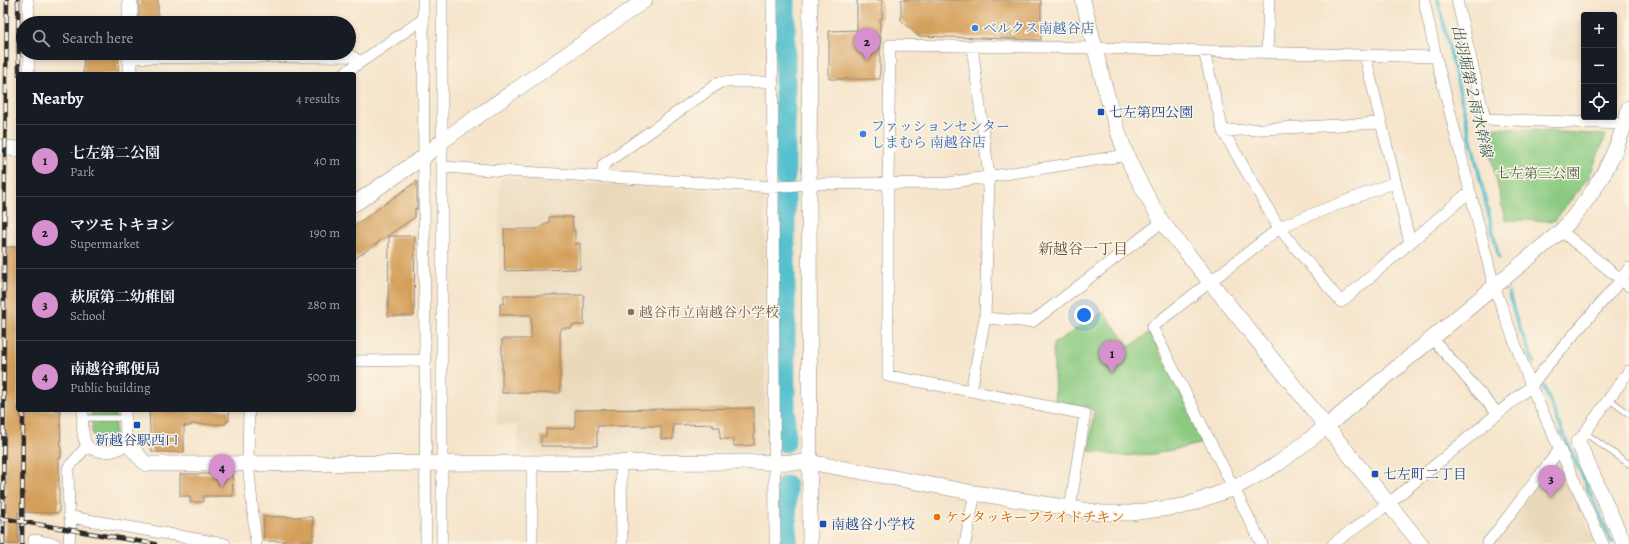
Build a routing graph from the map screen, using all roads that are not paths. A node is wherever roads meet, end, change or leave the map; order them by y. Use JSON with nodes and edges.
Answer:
{"nodes":[{"id":1,"x":28,"y":0,"type":"edge"},
{"id":2,"x":130,"y":0,"type":"edge"},
{"id":3,"x":423,"y":0,"type":"edge"},
{"id":4,"x":442,"y":0,"type":"edge"},
{"id":5,"x":645,"y":0,"type":"edge"},
{"id":6,"x":772,"y":0,"type":"edge"},
{"id":7,"x":810,"y":0,"type":"edge"},
{"id":8,"x":1083,"y":0,"type":"edge"},
{"id":9,"x":1269,"y":0,"type":"edge"},
{"id":10,"x":1424,"y":0,"type":"edge"},
{"id":11,"x":1457,"y":0,"type":"edge"},
{"id":12,"x":29,"y":16,"type":"edge"},
{"id":13,"x":130,"y":16,"type":"edge"},
{"id":14,"x":422,"y":20,"type":"junction"},
{"id":15,"x":972,"y":46,"type":"junction"},
{"id":16,"x":1095,"y":48,"type":"junction"},
{"id":17,"x":1204,"y":51,"type":"junction"},
{"id":18,"x":1267,"y":52,"type":"junction"},
{"id":19,"x":1365,"y":55,"type":"junction"},
{"id":20,"x":1436,"y":57,"type":"junction"},
{"id":21,"x":356,"y":59,"type":"edge"},
{"id":22,"x":29,"y":60,"type":"edge"},
{"id":23,"x":130,"y":60,"type":"edge"},
{"id":24,"x":361,"y":62,"type":"junction"},
{"id":25,"x":29,"y":72,"type":"edge"},
{"id":26,"x":130,"y":72,"type":"edge"},
{"id":27,"x":346,"y":72,"type":"edge"},
{"id":28,"x":772,"y":82,"type":"junction"},
{"id":29,"x":1627,"y":117,"type":"edge"},
{"id":30,"x":1381,"y":122,"type":"junction"},
{"id":31,"x":1223,"y":131,"type":"junction"},
{"id":32,"x":442,"y":141,"type":"junction"},
{"id":33,"x":0,"y":148,"type":"edge"},
{"id":34,"x":16,"y":149,"type":"edge"},
{"id":35,"x":1127,"y":155,"type":"junction"},
{"id":36,"x":425,"y":156,"type":"junction"},
{"id":37,"x":442,"y":167,"type":"junction"},
{"id":38,"x":989,"y":176,"type":"junction"},
{"id":39,"x":602,"y":177,"type":"junction"},
{"id":40,"x":1395,"y":182,"type":"junction"},
{"id":41,"x":888,"y":183,"type":"junction"},
{"id":42,"x":808,"y":184,"type":"junction"},
{"id":43,"x":772,"y":187,"type":"junction"},
{"id":44,"x":1469,"y":192,"type":"junction"},
{"id":45,"x":356,"y":203,"type":"edge"},
{"id":46,"x":1162,"y":222,"type":"junction"},
{"id":47,"x":1279,"y":228,"type":"junction"},
{"id":48,"x":1561,"y":231,"type":"junction"},
{"id":49,"x":1410,"y":243,"type":"junction"},
{"id":50,"x":1629,"y":268,"type":"edge"},
{"id":51,"x":1211,"y":282,"type":"junction"},
{"id":52,"x":1625,"y":283,"type":"edge"},
{"id":53,"x":1494,"y":286,"type":"junction"},
{"id":54,"x":985,"y":318,"type":"junction"},
{"id":55,"x":1432,"y":338,"type":"junction"},
{"id":56,"x":426,"y":360,"type":"junction"},
{"id":57,"x":356,"y":361,"type":"edge"},
{"id":58,"x":1629,"y":371,"type":"edge"},
{"id":59,"x":1531,"y":386,"type":"junction"},
{"id":60,"x":971,"y":391,"type":"junction"},
{"id":61,"x":1609,"y":399,"type":"junction"},
{"id":62,"x":249,"y":412,"type":"edge"},
{"id":63,"x":83,"y":414,"type":"edge"},
{"id":64,"x":125,"y":414,"type":"edge"},
{"id":65,"x":1498,"y":414,"type":"junction"},
{"id":66,"x":1629,"y":414,"type":"edge"},
{"id":67,"x":1327,"y":426,"type":"junction"},
{"id":68,"x":1582,"y":438,"type":"junction"},
{"id":69,"x":126,"y":442,"type":"junction"},
{"id":70,"x":87,"y":446,"type":"junction"},
{"id":71,"x":1560,"y":449,"type":"junction"},
{"id":72,"x":774,"y":461,"type":"junction"},
{"id":73,"x":248,"y":462,"type":"junction"},
{"id":74,"x":426,"y":462,"type":"junction"},
{"id":75,"x":442,"y":462,"type":"junction"},
{"id":76,"x":532,"y":462,"type":"junction"},
{"id":77,"x":809,"y":462,"type":"junction"},
{"id":78,"x":621,"y":463,"type":"junction"},
{"id":79,"x":1629,"y":464,"type":"edge"},
{"id":80,"x":1234,"y":488,"type":"junction"},
{"id":81,"x":974,"y":493,"type":"junction"},
{"id":82,"x":1388,"y":504,"type":"junction"},
{"id":83,"x":1070,"y":508,"type":"junction"},
{"id":84,"x":71,"y":517,"type":"junction"},
{"id":85,"x":34,"y":544,"type":"edge"},
{"id":86,"x":56,"y":544,"type":"edge"},
{"id":87,"x":69,"y":544,"type":"edge"},
{"id":88,"x":225,"y":544,"type":"edge"},
{"id":89,"x":256,"y":544,"type":"edge"},
{"id":90,"x":426,"y":544,"type":"edge"},
{"id":91,"x":442,"y":544,"type":"edge"},
{"id":92,"x":532,"y":544,"type":"edge"},
{"id":93,"x":622,"y":544,"type":"edge"},
{"id":94,"x":775,"y":544,"type":"edge"},
{"id":95,"x":810,"y":544,"type":"edge"},
{"id":96,"x":965,"y":544,"type":"edge"},
{"id":97,"x":1262,"y":544,"type":"edge"},
{"id":98,"x":1333,"y":544,"type":"edge"},
{"id":99,"x":1421,"y":544,"type":"edge"},
{"id":100,"x":1487,"y":544,"type":"edge"},
{"id":101,"x":1603,"y":544,"type":"edge"},
{"id":102,"x":1624,"y":544,"type":"edge"}],
"edges":[{"from":1,"to":12,"type":"street"},
{"from":2,"to":13,"type":"street"},
{"from":3,"to":14,"type":"street"},
{"from":4,"to":32,"type":"street"},
{"from":5,"to":32,"type":"street"},
{"from":6,"to":28,"type":"street"},
{"from":7,"to":42,"type":"street"},
{"from":8,"to":16,"type":"street"},
{"from":9,"to":18,"type":"street"},
{"from":10,"to":20,"type":"street"},
{"from":11,"to":29,"type":"street"},
{"from":14,"to":24,"type":"street"},
{"from":14,"to":36,"type":"street"},
{"from":15,"to":16,"type":"street"},
{"from":15,"to":38,"type":"street"},
{"from":15,"to":41,"type":"street"},
{"from":16,"to":17,"type":"street"},
{"from":16,"to":35,"type":"street"},
{"from":17,"to":18,"type":"street"},
{"from":17,"to":31,"type":"street"},
{"from":18,"to":19,"type":"street"},
{"from":19,"to":20,"type":"street"},
{"from":19,"to":30,"type":"street"},
{"from":20,"to":44,"type":"street"},
{"from":21,"to":24,"type":"street"},
{"from":22,"to":25,"type":"street"},
{"from":23,"to":26,"type":"street"},
{"from":24,"to":27,"type":"street"},
{"from":28,"to":39,"type":"street"},
{"from":28,"to":43,"type":"street"},
{"from":29,"to":48,"type":"street"},
{"from":30,"to":31,"type":"street"},
{"from":30,"to":40,"type":"street"},
{"from":31,"to":47,"type":"street"},
{"from":32,"to":36,"type":"street"},
{"from":32,"to":37,"type":"street"},
{"from":33,"to":34,"type":"street"},
{"from":35,"to":38,"type":"street"},
{"from":35,"to":46,"type":"street"},
{"from":36,"to":45,"type":"street"},
{"from":36,"to":56,"type":"street"},
{"from":37,"to":39,"type":"street"},
{"from":37,"to":75,"type":"street"},
{"from":38,"to":41,"type":"street"},
{"from":38,"to":54,"type":"street"},
{"from":39,"to":43,"type":"street"},
{"from":40,"to":47,"type":"street"},
{"from":40,"to":49,"type":"street"},
{"from":41,"to":42,"type":"street"},
{"from":41,"to":60,"type":"street"},
{"from":42,"to":43,"type":"street"},
{"from":42,"to":77,"type":"street"},
{"from":43,"to":72,"type":"street"},
{"from":44,"to":49,"type":"street"},
{"from":44,"to":53,"type":"street"},
{"from":46,"to":51,"type":"street"},
{"from":46,"to":54,"type":"street"},
{"from":47,"to":49,"type":"street"},
{"from":47,"to":51,"type":"street"},
{"from":48,"to":52,"type":"street"},
{"from":48,"to":53,"type":"street"},
{"from":50,"to":52,"type":"street"},
{"from":51,"to":67,"type":"street"},
{"from":51,"to":80,"type":"street"},
{"from":52,"to":59,"type":"street"},
{"from":53,"to":55,"type":"street"},
{"from":53,"to":59,"type":"street"},
{"from":54,"to":60,"type":"street"},
{"from":55,"to":65,"type":"street"},
{"from":55,"to":67,"type":"street"},
{"from":56,"to":57,"type":"street"},
{"from":56,"to":74,"type":"street"},
{"from":58,"to":61,"type":"street"},
{"from":59,"to":65,"type":"street"},
{"from":59,"to":71,"type":"street"},
{"from":60,"to":83,"type":"street"},
{"from":61,"to":66,"type":"lane"},
{"from":61,"to":68,"type":"street"},
{"from":62,"to":73,"type":"street"},
{"from":63,"to":64,"type":"lane"},
{"from":63,"to":70,"type":"street"},
{"from":64,"to":69,"type":"street"},
{"from":65,"to":82,"type":"street"},
{"from":67,"to":80,"type":"street"},
{"from":67,"to":82,"type":"street"},
{"from":68,"to":79,"type":"lane"},
{"from":68,"to":102,"type":"street"},
{"from":69,"to":70,"type":"street"},
{"from":69,"to":73,"type":"street"},
{"from":70,"to":84,"type":"street"},
{"from":71,"to":100,"type":"street"},
{"from":71,"to":101,"type":"street"},
{"from":72,"to":77,"type":"street"},
{"from":72,"to":78,"type":"street"},
{"from":72,"to":94,"type":"street"},
{"from":73,"to":74,"type":"street"},
{"from":73,"to":89,"type":"street"},
{"from":74,"to":75,"type":"street"},
{"from":74,"to":90,"type":"street"},
{"from":75,"to":76,"type":"street"},
{"from":75,"to":91,"type":"street"},
{"from":76,"to":78,"type":"street"},
{"from":76,"to":92,"type":"street"},
{"from":77,"to":81,"type":"street"},
{"from":77,"to":95,"type":"street"},
{"from":78,"to":93,"type":"street"},
{"from":80,"to":83,"type":"street"},
{"from":80,"to":97,"type":"street"},
{"from":81,"to":83,"type":"street"},
{"from":81,"to":96,"type":"street"},
{"from":82,"to":98,"type":"street"},
{"from":82,"to":99,"type":"street"},
{"from":84,"to":87,"type":"street"},
{"from":84,"to":88,"type":"street"},
{"from":85,"to":86,"type":"street"}]}
